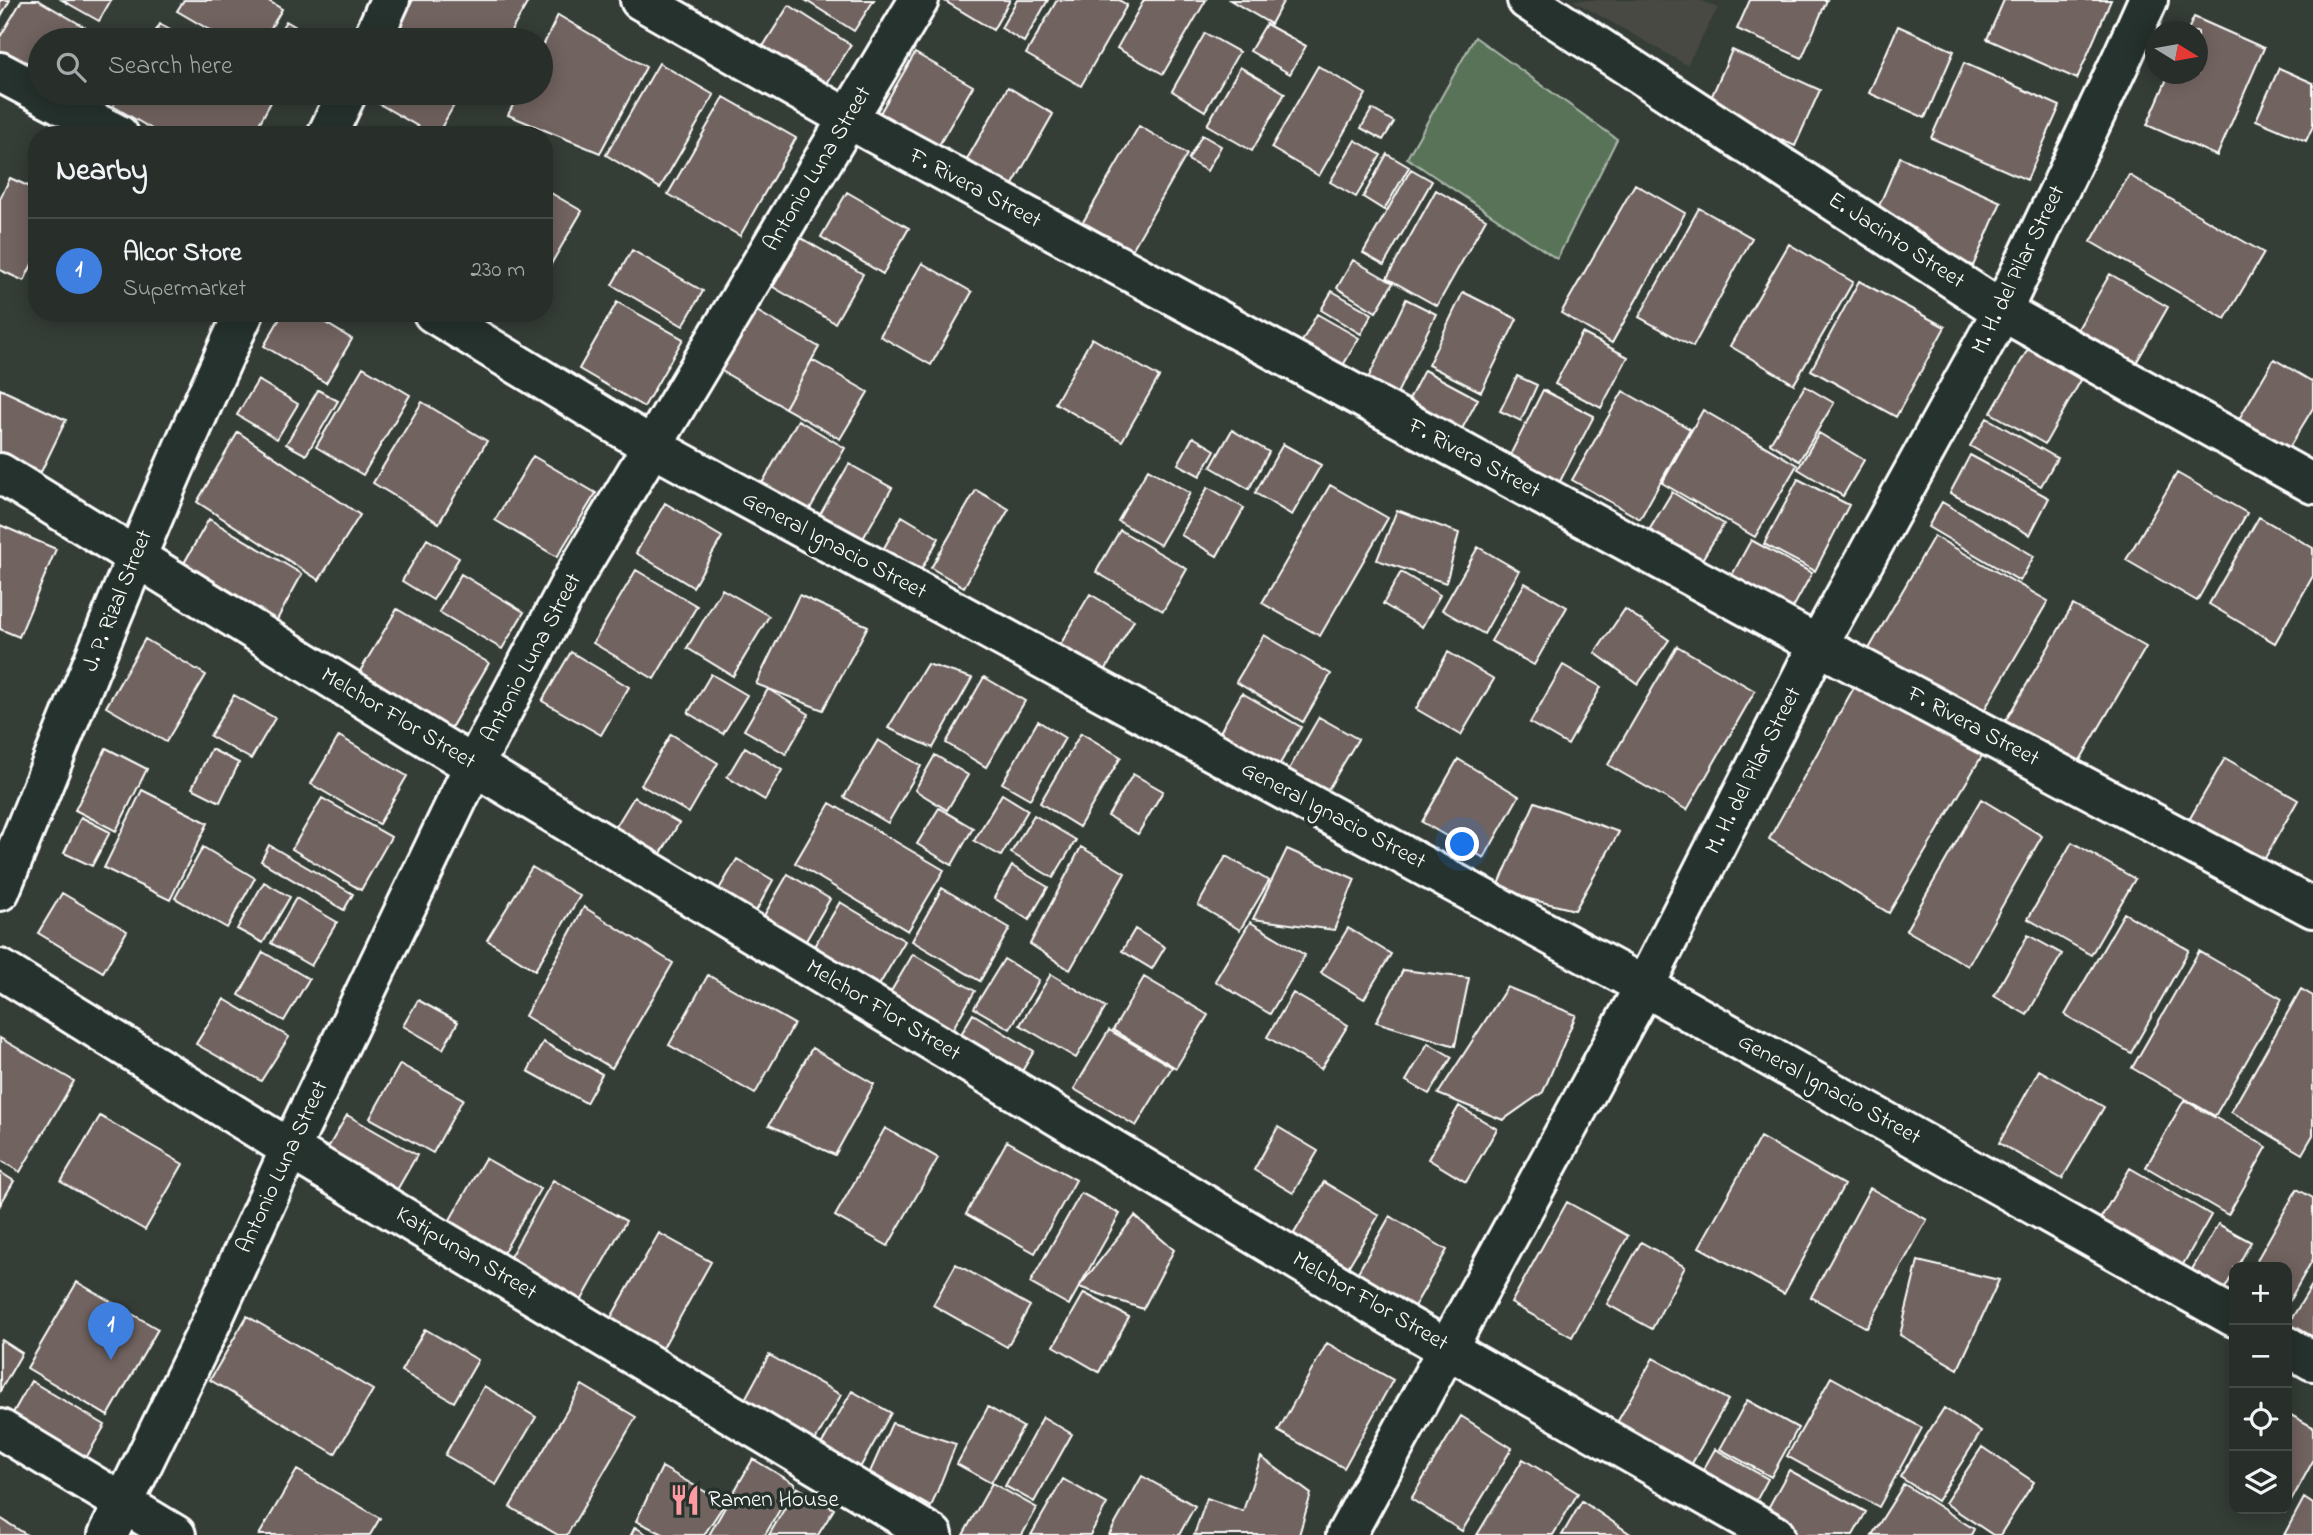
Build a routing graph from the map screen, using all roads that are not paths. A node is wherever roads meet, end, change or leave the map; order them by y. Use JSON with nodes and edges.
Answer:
{"nodes":[{"id":1,"x":390,"y":0,"type":"edge"},
{"id":2,"x":640,"y":0,"type":"edge"},
{"id":3,"x":919,"y":0,"type":"edge"},
{"id":4,"x":1527,"y":0,"type":"edge"},
{"id":5,"x":2148,"y":0,"type":"edge"},
{"id":6,"x":377,"y":28,"type":"edge"},
{"id":7,"x":0,"y":72,"type":"edge"},
{"id":8,"x":28,"y":87,"type":"edge"},
{"id":9,"x":62,"y":105,"type":"edge"},
{"id":10,"x":341,"y":105,"type":"edge"},
{"id":11,"x":848,"y":120,"type":"junction"},
{"id":12,"x":102,"y":126,"type":"edge"},
{"id":13,"x":331,"y":126,"type":"edge"},
{"id":14,"x":2002,"y":311,"type":"junction"},
{"id":15,"x":240,"y":322,"type":"edge"},
{"id":16,"x":448,"y":322,"type":"edge"},
{"id":17,"x":653,"y":447,"type":"junction"},
{"id":18,"x":0,"y":473,"type":"edge"},
{"id":19,"x":2313,"y":484,"type":"edge"},
{"id":20,"x":136,"y":557,"type":"junction"},
{"id":21,"x":1818,"y":645,"type":"junction"},
{"id":22,"x":474,"y":765,"type":"junction"},
{"id":23,"x":0,"y":891,"type":"edge"},
{"id":24,"x":2313,"y":908,"type":"edge"},
{"id":25,"x":0,"y":969,"type":"edge"},
{"id":26,"x":1644,"y":987,"type":"junction"},
{"id":27,"x":290,"y":1149,"type":"junction"},
{"id":28,"x":2229,"y":1314,"type":"edge"},
{"id":29,"x":1448,"y":1348,"type":"junction"},
{"id":30,"x":2292,"y":1349,"type":"edge"},
{"id":31,"x":2313,"y":1361,"type":"edge"},
{"id":32,"x":0,"y":1429,"type":"edge"},
{"id":33,"x":116,"y":1518,"type":"edge"},
{"id":34,"x":176,"y":1535,"type":"edge"},
{"id":35,"x":933,"y":1535,"type":"edge"},
{"id":36,"x":1346,"y":1535,"type":"edge"},
{"id":37,"x":1775,"y":1535,"type":"edge"}],
"edges":[{"from":1,"to":6,"type":"street"},
{"from":2,"to":11,"type":"street","name":"F. Rivera Street"},
{"from":3,"to":11,"type":"street","name":"Antonio Luna Street"},
{"from":4,"to":14,"type":"street","name":"E. Jacinto Street"},
{"from":5,"to":14,"type":"street","name":"M. H. del Pilar Street"},
{"from":7,"to":8,"type":"street"},
{"from":9,"to":12,"type":"street"},
{"from":10,"to":13,"type":"street"},
{"from":11,"to":17,"type":"street","name":"Antonio Luna Street"},
{"from":11,"to":21,"type":"street","name":"F. Rivera Street"},
{"from":14,"to":19,"type":"street","name":"E. Jacinto Street"},
{"from":14,"to":21,"type":"street","name":"M. H. del Pilar Street"},
{"from":15,"to":20,"type":"street","name":"J. P. Rizal Street"},
{"from":16,"to":17,"type":"street","name":"General Ignacio Street"},
{"from":17,"to":22,"type":"street","name":"Antonio Luna Street"},
{"from":17,"to":26,"type":"street","name":"General Ignacio Street"},
{"from":18,"to":20,"type":"street","name":"Melchor Flor Street"},
{"from":20,"to":22,"type":"street","name":"Melchor Flor Street"},
{"from":20,"to":23,"type":"street","name":"J. P. Rizal Street"},
{"from":21,"to":24,"type":"street","name":"F. Rivera Street"},
{"from":21,"to":26,"type":"street","name":"M. H. del Pilar Street"},
{"from":22,"to":27,"type":"street","name":"Antonio Luna Street"},
{"from":22,"to":29,"type":"street","name":"Melchor Flor Street"},
{"from":25,"to":27,"type":"street","name":"Katipunan Street"},
{"from":26,"to":28,"type":"street","name":"General Ignacio Street"},
{"from":26,"to":29,"type":"street","name":"M. H. del Pilar Street"},
{"from":27,"to":33,"type":"street","name":"Antonio Luna Street"},
{"from":27,"to":35,"type":"street","name":"Katipunan Street"},
{"from":29,"to":36,"type":"street","name":"M. H. del Pilar Street"},
{"from":29,"to":37,"type":"street","name":"Melchor Flor Street"},
{"from":30,"to":31,"type":"street"},
{"from":32,"to":33,"type":"street"},
{"from":33,"to":34,"type":"street"}]}
